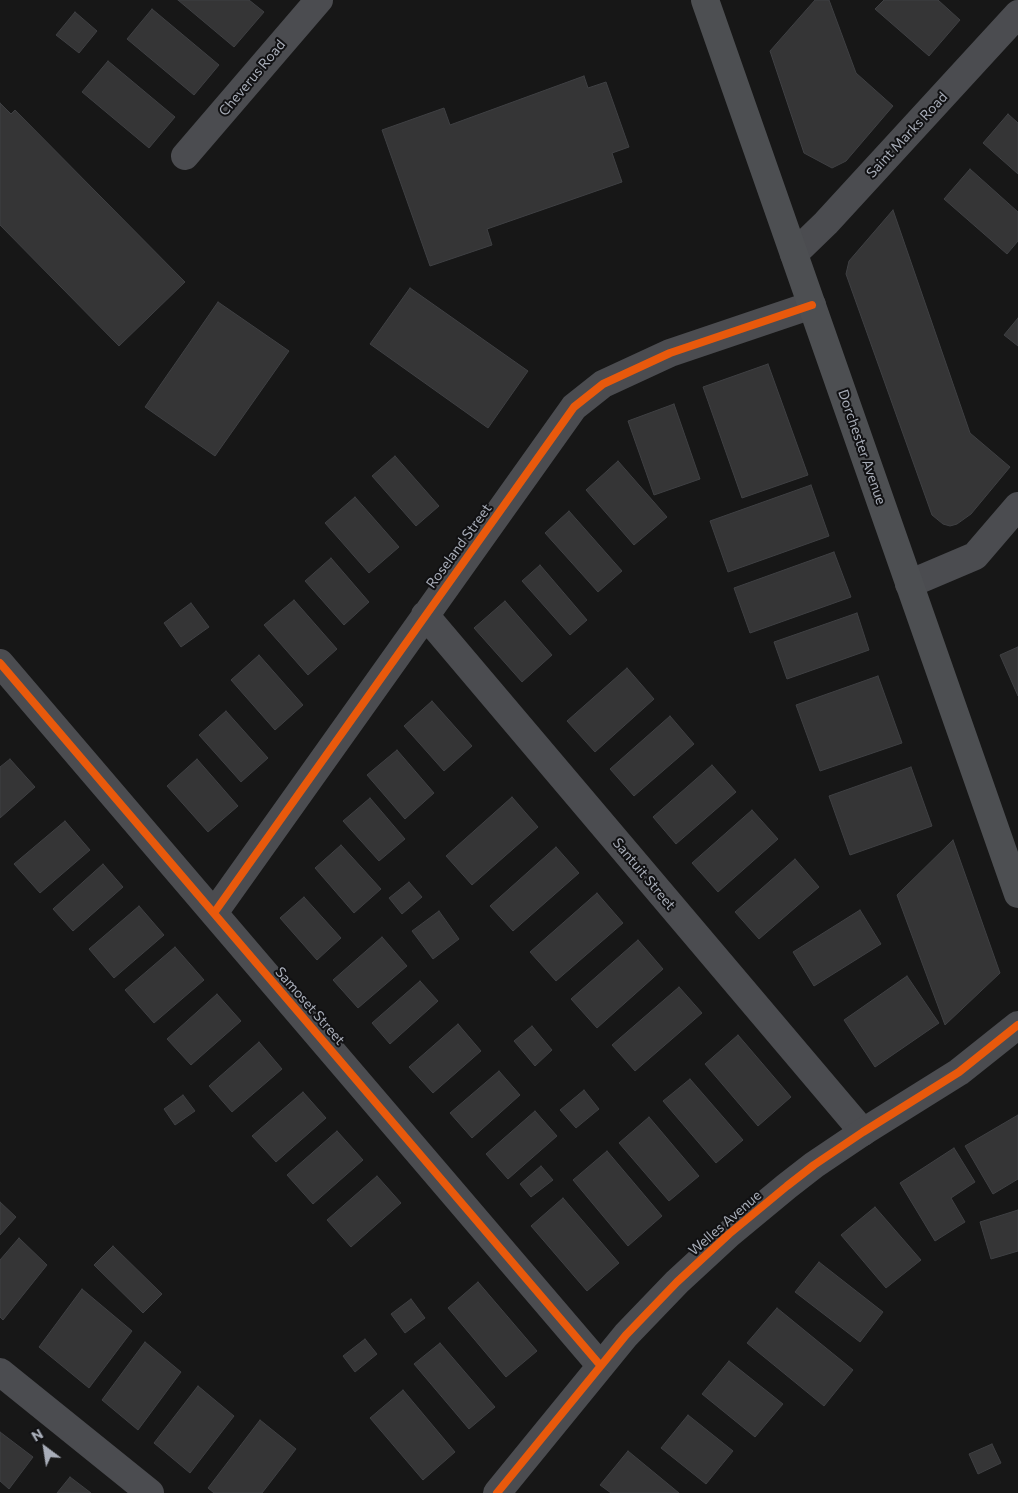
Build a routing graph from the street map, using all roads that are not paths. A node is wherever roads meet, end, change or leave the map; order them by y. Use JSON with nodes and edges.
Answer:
{"nodes":[{"id":1,"x":319,"y":0,"type":"edge"},
{"id":2,"x":706,"y":0,"type":"edge"},
{"id":3,"x":1018,"y":14,"type":"edge"},
{"id":4,"x":185,"y":156,"type":"dead end"},
{"id":5,"x":794,"y":254,"type":"junction"},
{"id":6,"x":812,"y":305,"type":"junction"},
{"id":7,"x":1018,"y":506,"type":"edge"},
{"id":8,"x":910,"y":584,"type":"junction"},
{"id":9,"x":425,"y":615,"type":"junction"},
{"id":10,"x":0,"y":663,"type":"edge"},
{"id":11,"x":1018,"y":894,"type":"edge"},
{"id":12,"x":214,"y":913,"type":"junction"},
{"id":13,"x":1018,"y":1025,"type":"edge"},
{"id":14,"x":863,"y":1132,"type":"junction"},
{"id":15,"x":600,"y":1365,"type":"junction"},
{"id":16,"x":0,"y":1372,"type":"edge"},
{"id":17,"x":150,"y":1493,"type":"edge"},
{"id":18,"x":497,"y":1493,"type":"edge"}],
"edges":[{"from":1,"to":4,"type":"street","name":"Cheverus Road"},
{"from":2,"to":5,"type":"main road","name":"Dorchester Avenue"},
{"from":3,"to":5,"type":"street","name":"Saint Marks Road"},
{"from":5,"to":6,"type":"main road","name":"Dorchester Avenue"},
{"from":6,"to":8,"type":"main road","name":"Dorchester Avenue"},
{"from":6,"to":9,"type":"street","name":"Roseland Street"},
{"from":7,"to":8,"type":"street"},
{"from":8,"to":11,"type":"main road","name":"Dorchester Avenue"},
{"from":9,"to":12,"type":"street","name":"Roseland Street"},
{"from":9,"to":14,"type":"street","name":"Santuit Street"},
{"from":10,"to":12,"type":"street","name":"Samoset Street"},
{"from":12,"to":15,"type":"street","name":"Samoset Street"},
{"from":13,"to":14,"type":"street","name":"Welles Avenue"},
{"from":14,"to":15,"type":"street","name":"Welles Avenue"},
{"from":15,"to":18,"type":"street","name":"Welles Avenue"},
{"from":16,"to":17,"type":"street"}]}
